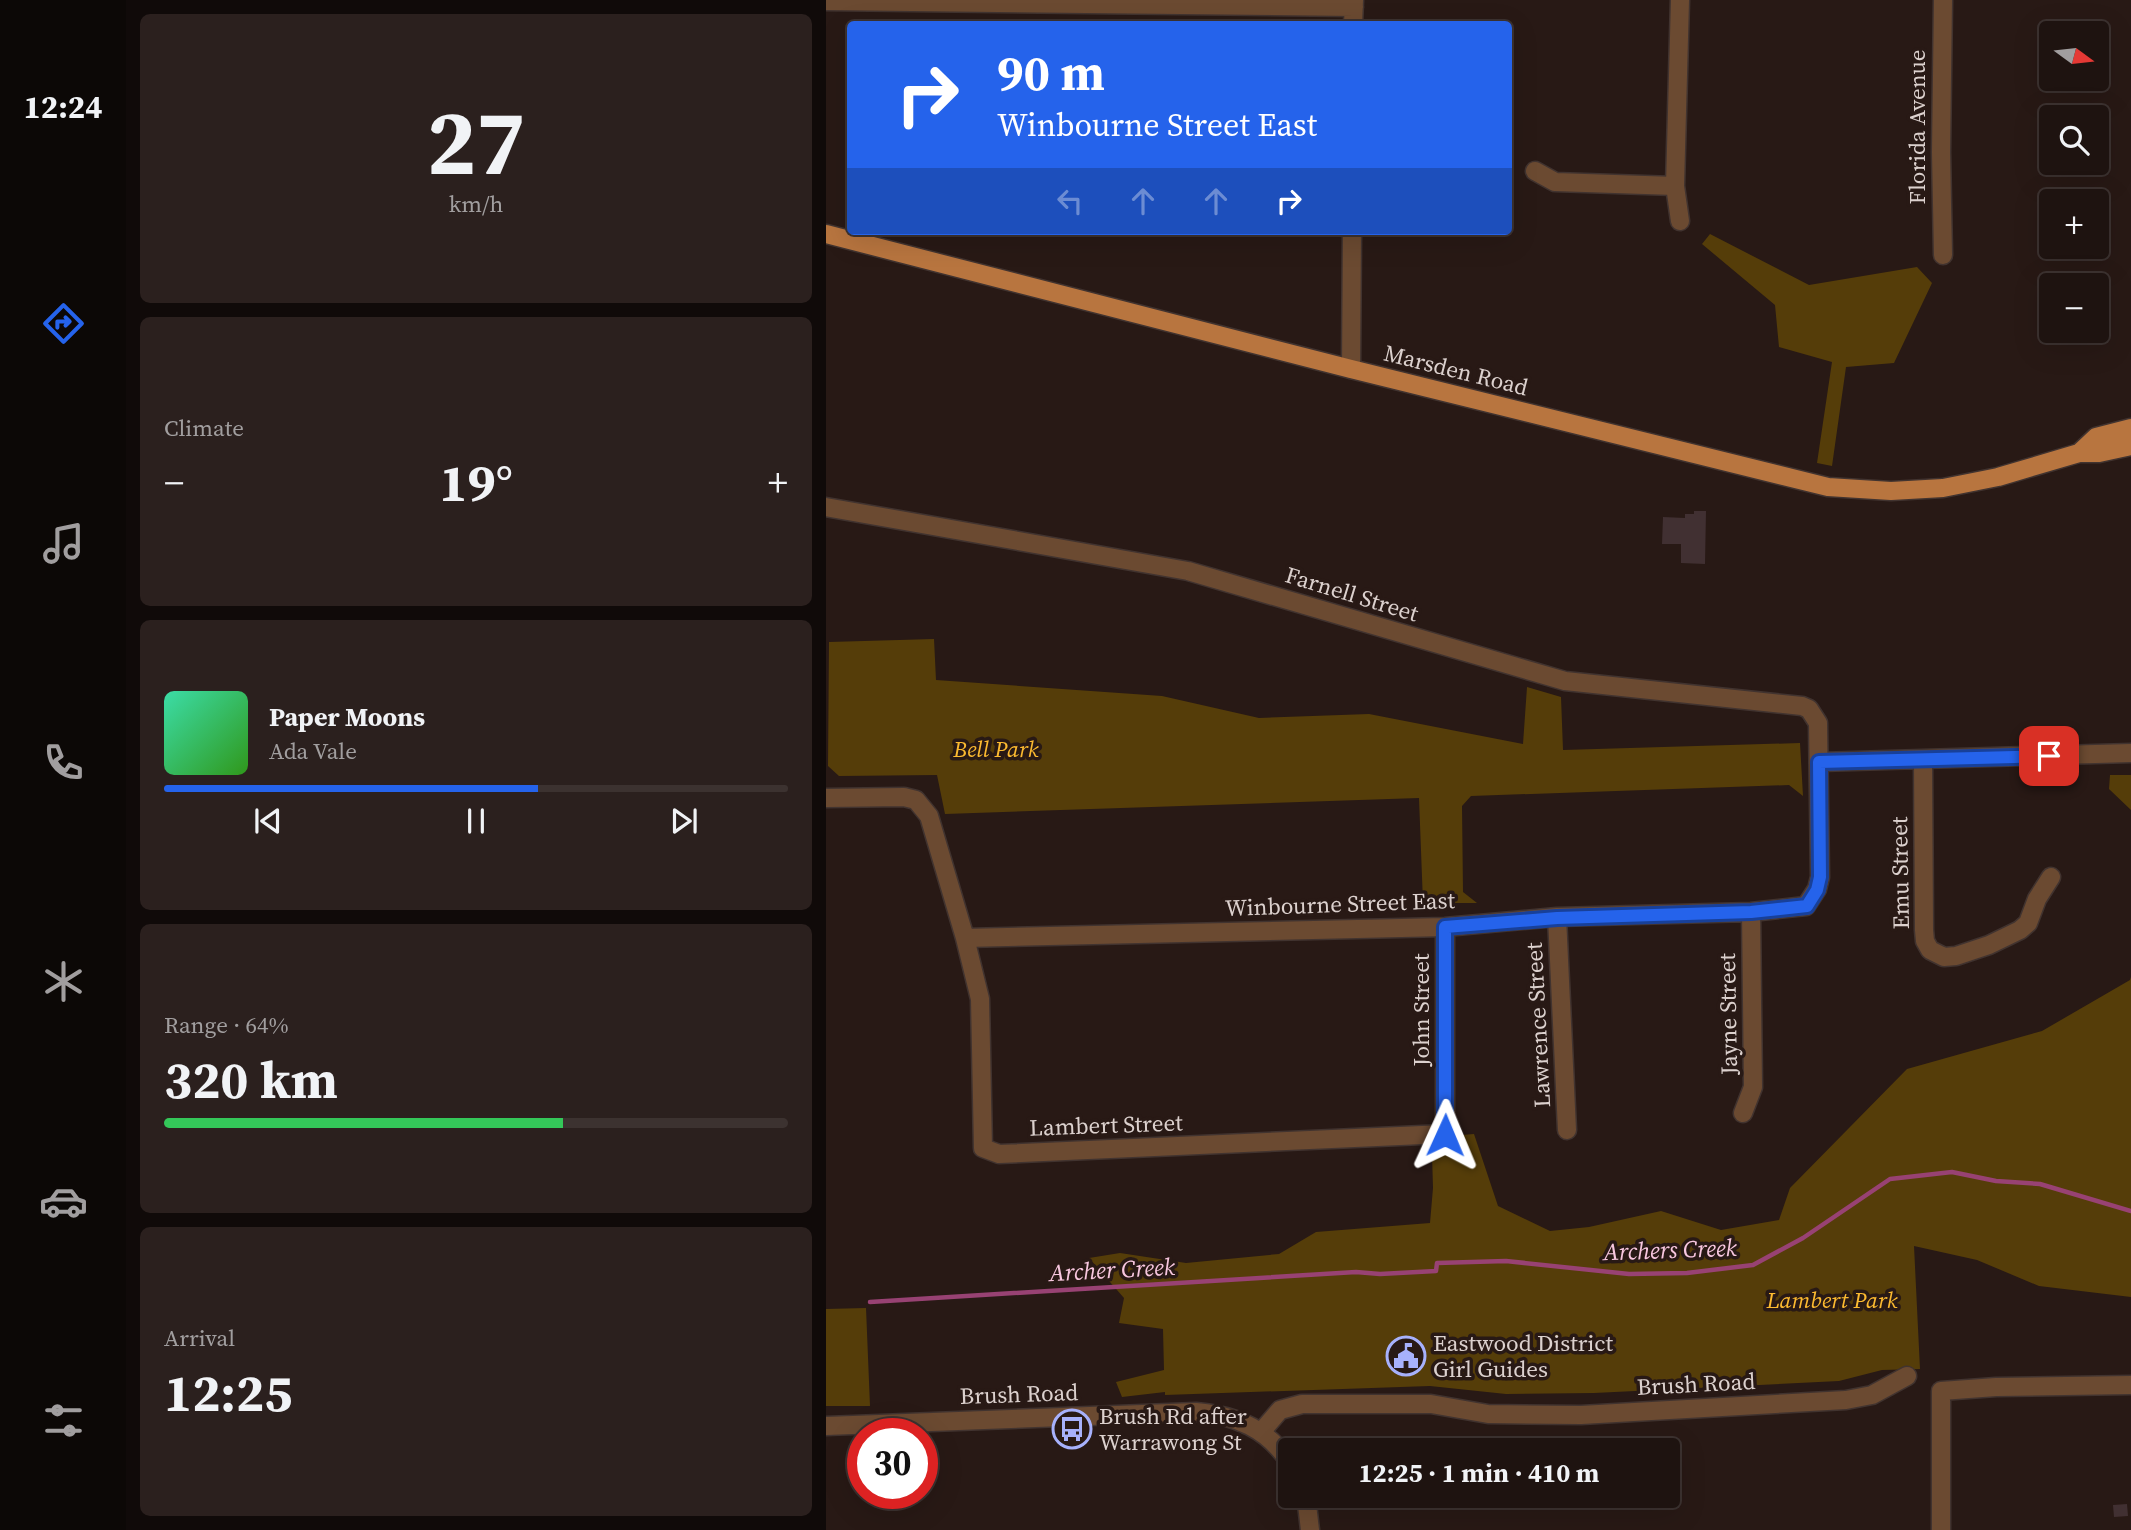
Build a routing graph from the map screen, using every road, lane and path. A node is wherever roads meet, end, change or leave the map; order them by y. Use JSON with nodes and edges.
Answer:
{"nodes":[{"id":1,"x":1680,"y":0,"type":"edge"},
{"id":2,"x":1943,"y":0,"type":"edge"},
{"id":3,"x":826,"y":1,"type":"edge"},
{"id":4,"x":1354,"y":10,"type":"edge"},
{"id":5,"x":1535,"y":171,"type":"dead end"},
{"id":6,"x":1675,"y":186,"type":"junction"},
{"id":7,"x":1680,"y":221,"type":"dead end"},
{"id":8,"x":826,"y":234,"type":"edge"},
{"id":9,"x":1352,"y":235,"type":"edge"},
{"id":10,"x":1943,"y":255,"type":"dead end"},
{"id":11,"x":1351,"y":369,"type":"junction"},
{"id":12,"x":2131,"y":428,"type":"edge"},
{"id":13,"x":2131,"y":446,"type":"edge"},
{"id":14,"x":2079,"y":453,"type":"junction"},
{"id":15,"x":826,"y":507,"type":"edge"},
{"id":16,"x":2131,"y":753,"type":"edge"},
{"id":17,"x":1923,"y":761,"type":"junction"},
{"id":18,"x":1819,"y":762,"type":"junction"},
{"id":19,"x":826,"y":798,"type":"edge"},
{"id":20,"x":2051,"y":877,"type":"dead end"},
{"id":21,"x":1751,"y":912,"type":"junction"},
{"id":22,"x":1557,"y":918,"type":"junction"},
{"id":23,"x":1445,"y":927,"type":"junction"},
{"id":24,"x":965,"y":938,"type":"junction"},
{"id":25,"x":1743,"y":1113,"type":"dead end"},
{"id":26,"x":1567,"y":1130,"type":"dead end"},
{"id":27,"x":1445,"y":1135,"type":"joint"},
{"id":28,"x":1907,"y":1376,"type":"dead end"},
{"id":29,"x":2131,"y":1385,"type":"edge"},
{"id":30,"x":826,"y":1426,"type":"edge"},
{"id":31,"x":1262,"y":1431,"type":"junction"},
{"id":32,"x":1278,"y":1446,"type":"edge"},
{"id":33,"x":1307,"y":1508,"type":"edge"},
{"id":34,"x":1310,"y":1530,"type":"edge"},
{"id":35,"x":1941,"y":1530,"type":"edge"}],
"edges":[{"from":1,"to":6,"type":"street"},
{"from":2,"to":10,"type":"street","name":"Florida Avenue"},
{"from":3,"to":4,"type":"street"},
{"from":5,"to":6,"type":"street"},
{"from":6,"to":7,"type":"street"},
{"from":8,"to":11,"type":"main road","name":"Marsden Road"},
{"from":9,"to":11,"type":"street"},
{"from":11,"to":14,"type":"main road","name":"Marsden Road"},
{"from":12,"to":14,"type":"main road","name":"Marsden Road"},
{"from":13,"to":14,"type":"main road","name":"Marsden Road"},
{"from":15,"to":18,"type":"street","name":"Farnell Street"},
{"from":16,"to":17,"type":"street"},
{"from":17,"to":18,"type":"street"},
{"from":17,"to":20,"type":"street","name":"Emu Street"},
{"from":18,"to":21,"type":"street","name":"Winbourne Street East"},
{"from":19,"to":24,"type":"street"},
{"from":21,"to":22,"type":"street","name":"Winbourne Street East"},
{"from":21,"to":25,"type":"street","name":"Jayne Street"},
{"from":22,"to":23,"type":"street","name":"Winbourne Street East"},
{"from":22,"to":26,"type":"street","name":"Lawrence Street"},
{"from":23,"to":24,"type":"street","name":"Winbourne Street East"},
{"from":23,"to":27,"type":"street","name":"John Street"},
{"from":24,"to":27,"type":"street","name":"Lambert Street"},
{"from":28,"to":31,"type":"street","name":"Brush Road"},
{"from":29,"to":35,"type":"street"},
{"from":30,"to":31,"type":"street","name":"Brush Road"},
{"from":31,"to":32,"type":"street"},
{"from":33,"to":34,"type":"street"}]}
